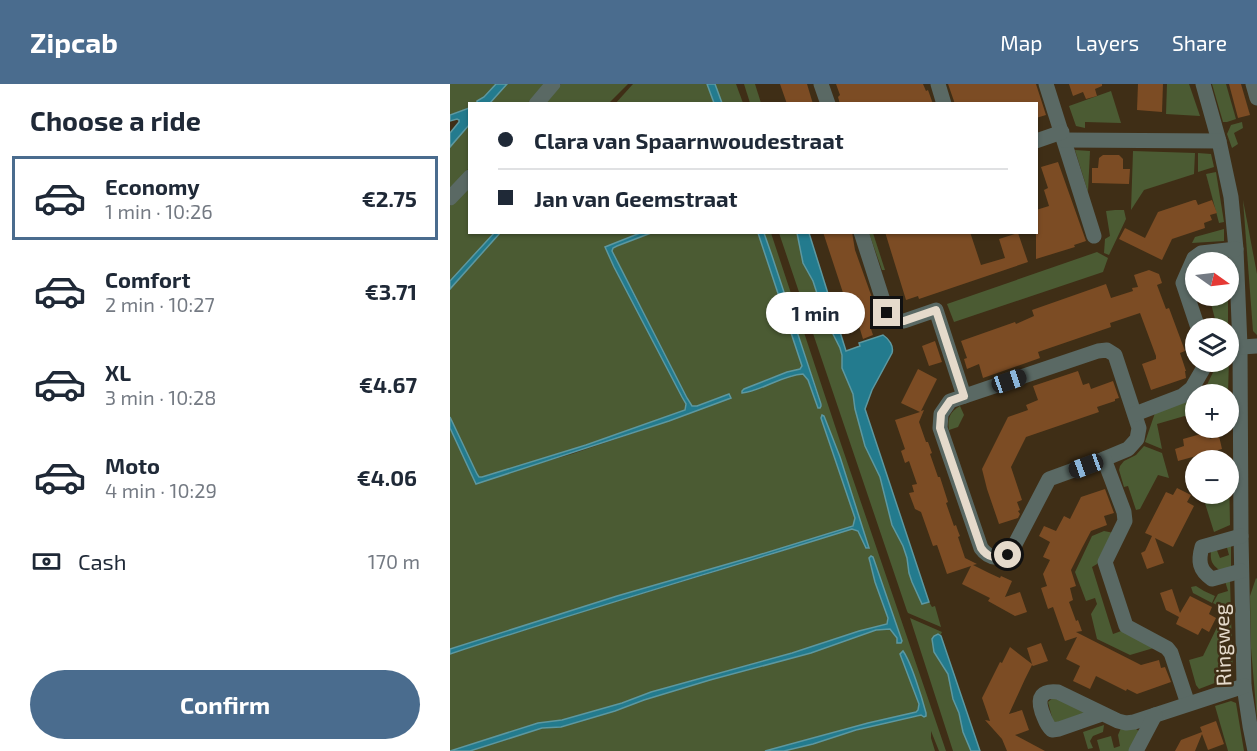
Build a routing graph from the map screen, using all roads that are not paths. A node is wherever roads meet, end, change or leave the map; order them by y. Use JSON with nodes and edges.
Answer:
{"nodes":[{"id":1,"x":553,"y":84,"type":"edge"},
{"id":2,"x":821,"y":84,"type":"edge"},
{"id":3,"x":938,"y":84,"type":"edge"},
{"id":4,"x":1046,"y":84,"type":"edge"},
{"id":5,"x":1203,"y":84,"type":"edge"},
{"id":6,"x":1253,"y":84,"type":"edge"},
{"id":7,"x":1257,"y":98,"type":"edge"},
{"id":8,"x":538,"y":102,"type":"edge"},
{"id":9,"x":827,"y":102,"type":"edge"},
{"id":10,"x":943,"y":102,"type":"edge"},
{"id":11,"x":1063,"y":136,"type":"junction"},
{"id":12,"x":1038,"y":141,"type":"edge"},
{"id":13,"x":1220,"y":141,"type":"junction"},
{"id":14,"x":468,"y":179,"type":"edge"},
{"id":15,"x":450,"y":198,"type":"edge"},
{"id":16,"x":862,"y":234,"type":"edge"},
{"id":17,"x":1094,"y":236,"type":"dead end"},
{"id":18,"x":1236,"y":249,"type":"junction"},
{"id":19,"x":1195,"y":318,"type":"edge"},
{"id":20,"x":1235,"y":318,"type":"edge"},
{"id":21,"x":1257,"y":346,"type":"edge"},
{"id":22,"x":1239,"y":347,"type":"edge"},
{"id":23,"x":1201,"y":372,"type":"edge"},
{"id":24,"x":1235,"y":372,"type":"edge"},
{"id":25,"x":964,"y":396,"type":"junction"},
{"id":26,"x":1135,"y":414,"type":"junction"},
{"id":27,"x":1104,"y":459,"type":"junction"},
{"id":28,"x":1241,"y":536,"type":"junction"},
{"id":29,"x":1241,"y":571,"type":"junction"},
{"id":30,"x":1244,"y":686,"type":"junction"},
{"id":31,"x":1188,"y":704,"type":"junction"},
{"id":32,"x":1102,"y":714,"type":"dead end"},
{"id":33,"x":1155,"y":715,"type":"junction"},
{"id":34,"x":1136,"y":751,"type":"edge"},
{"id":35,"x":1255,"y":751,"type":"edge"}],
"edges":[{"from":1,"to":8,"type":"street"},
{"from":2,"to":9,"type":"street"},
{"from":3,"to":10,"type":"street"},
{"from":4,"to":11,"type":"street"},
{"from":5,"to":13,"type":"street"},
{"from":6,"to":7,"type":"street"},
{"from":11,"to":12,"type":"street"},
{"from":11,"to":13,"type":"street"},
{"from":11,"to":17,"type":"street"},
{"from":13,"to":18,"type":"street"},
{"from":14,"to":15,"type":"street"},
{"from":16,"to":25,"type":"street"},
{"from":18,"to":19,"type":"street"},
{"from":18,"to":20,"type":"street"},
{"from":21,"to":22,"type":"street"},
{"from":23,"to":26,"type":"street"},
{"from":24,"to":28,"type":"street","name":"Ringweg"},
{"from":25,"to":26,"type":"street"},
{"from":25,"to":27,"type":"street"},
{"from":26,"to":27,"type":"street"},
{"from":27,"to":31,"type":"street"},
{"from":28,"to":29,"type":"street","name":"Ringweg"},
{"from":28,"to":29,"type":"street"},
{"from":29,"to":30,"type":"street","name":"Ringweg"},
{"from":30,"to":31,"type":"street"},
{"from":30,"to":35,"type":"street","name":"Ringweg"},
{"from":31,"to":33,"type":"street"},
{"from":32,"to":33,"type":"street"},
{"from":33,"to":34,"type":"street"}]}
